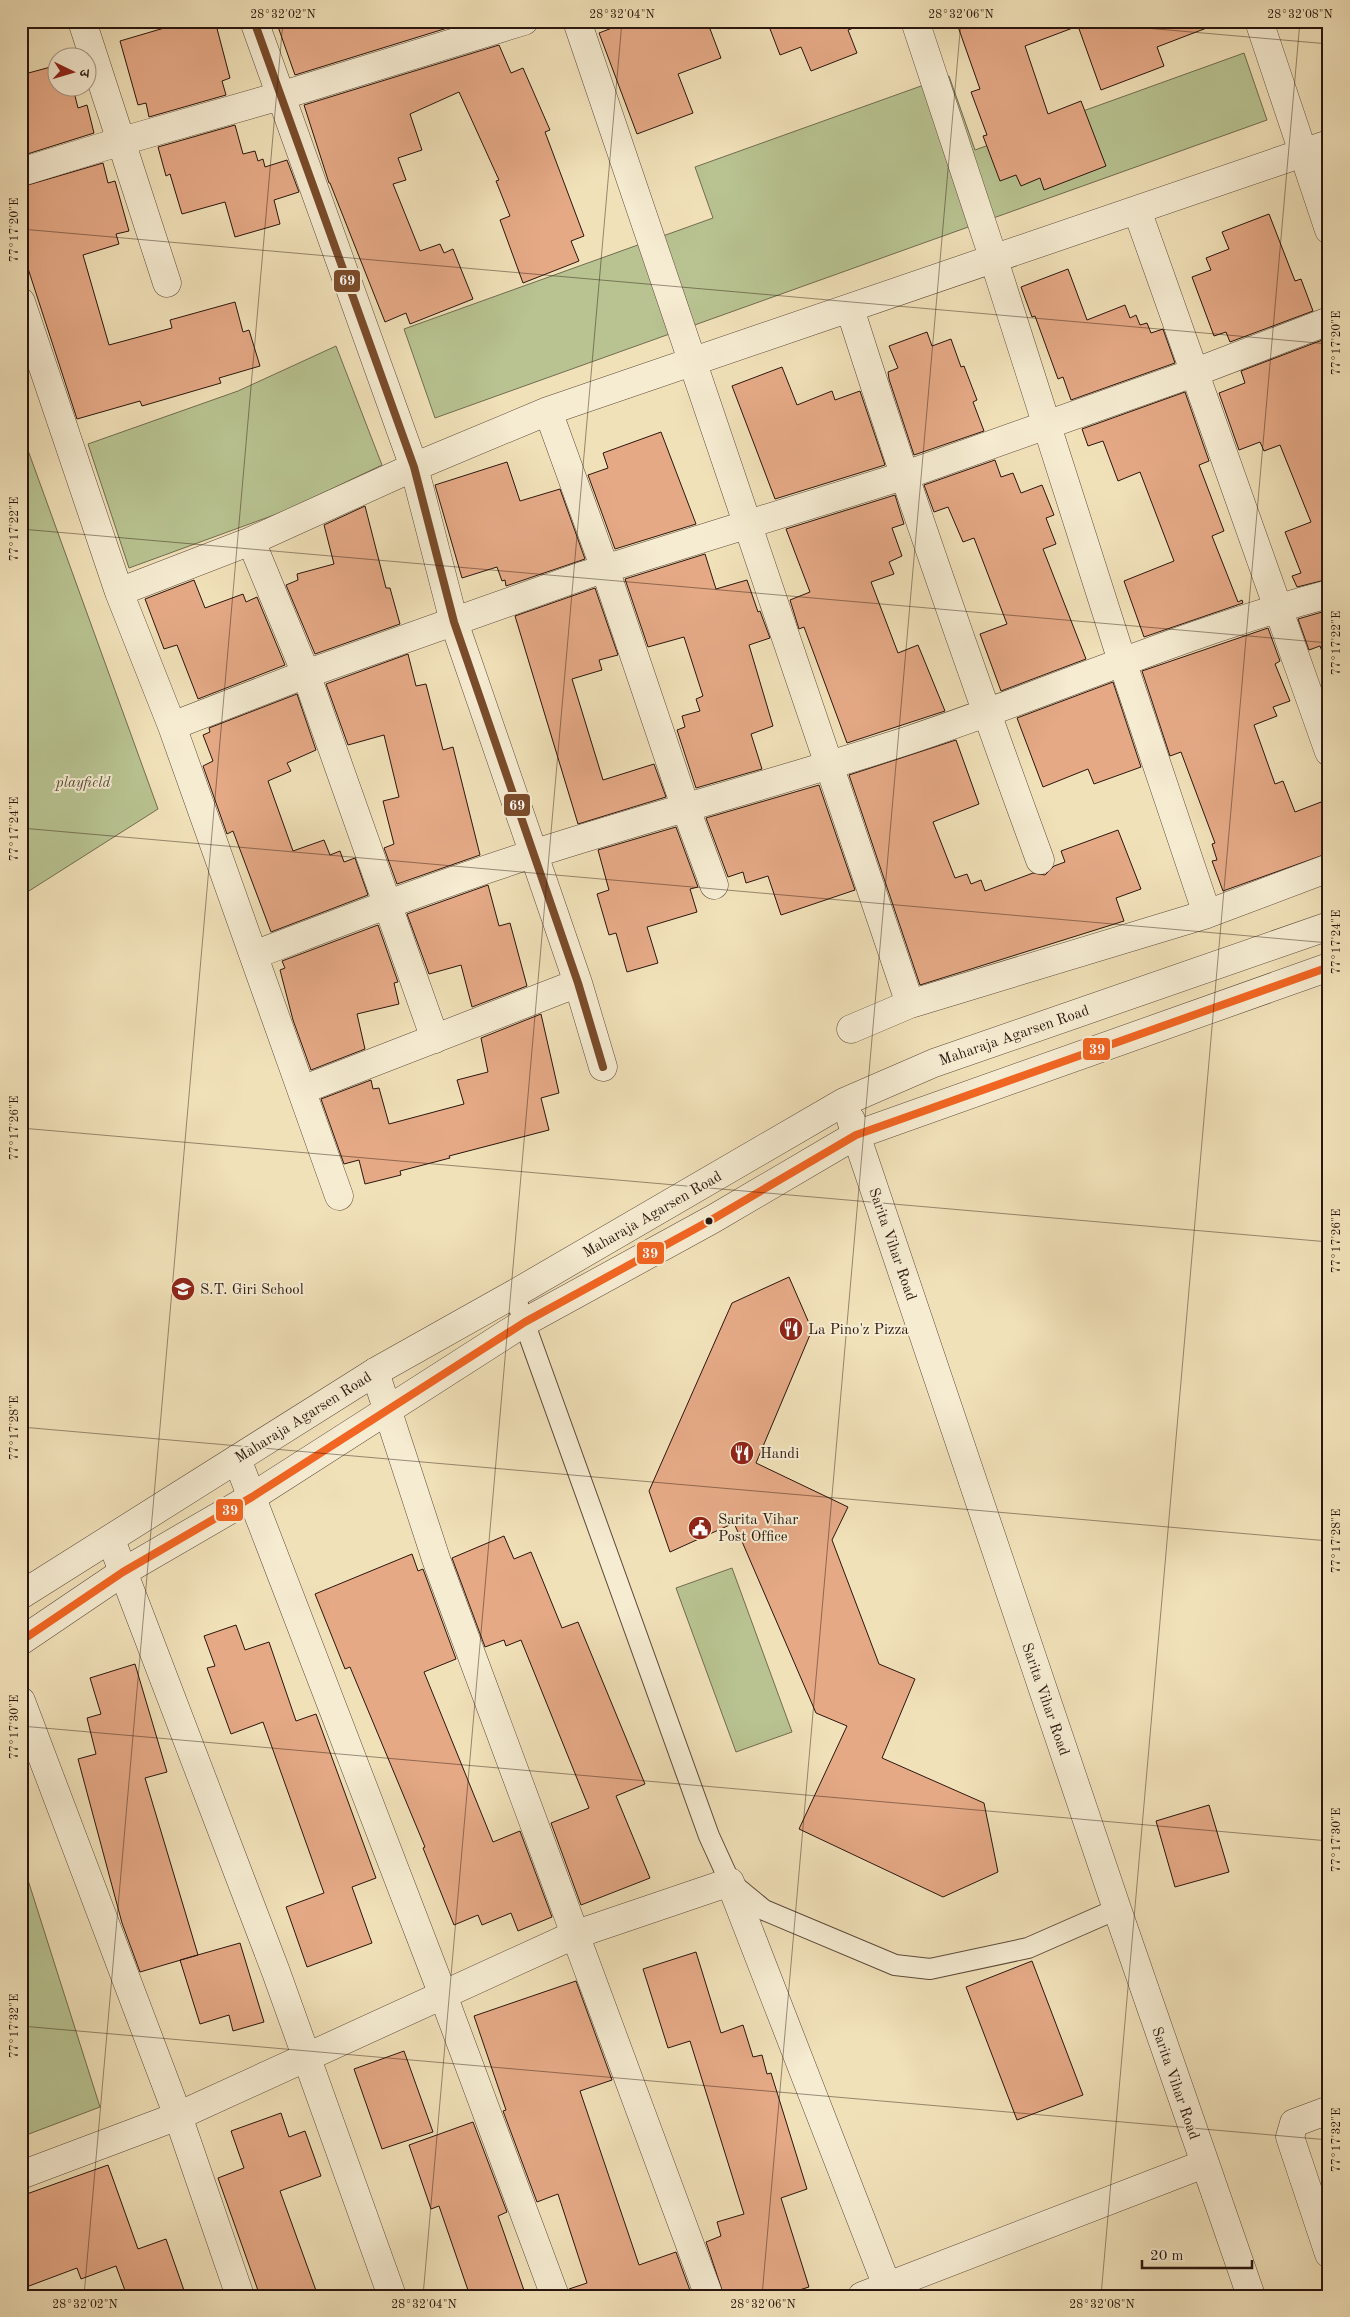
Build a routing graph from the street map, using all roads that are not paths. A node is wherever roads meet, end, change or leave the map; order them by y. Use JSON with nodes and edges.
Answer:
{"nodes":[{"id":1,"x":82,"y":21,"type":"edge"},
{"id":2,"x":254,"y":21,"type":"edge"},
{"id":3,"x":524,"y":21,"type":"edge"},
{"id":4,"x":577,"y":21,"type":"edge"},
{"id":5,"x":915,"y":21,"type":"edge"},
{"id":6,"x":1259,"y":21,"type":"edge"},
{"id":7,"x":280,"y":96,"type":"junction"},
{"id":8,"x":122,"y":141,"type":"junction"},
{"id":9,"x":1329,"y":144,"type":"edge"},
{"id":10,"x":1303,"y":153,"type":"junction"},
{"id":11,"x":21,"y":172,"type":"edge"},
{"id":12,"x":1137,"y":210,"type":"junction"},
{"id":13,"x":1329,"y":230,"type":"edge"},
{"id":14,"x":994,"y":260,"type":"junction"},
{"id":15,"x":167,"y":283,"type":"dead end"},
{"id":16,"x":21,"y":302,"type":"edge"},
{"id":17,"x":850,"y":309,"type":"junction"},
{"id":18,"x":1329,"y":321,"type":"edge"},
{"id":19,"x":694,"y":362,"type":"junction"},
{"id":20,"x":1196,"y":372,"type":"junction"},
{"id":21,"x":548,"y":411,"type":"junction"},
{"id":22,"x":1048,"y":425,"type":"junction"},
{"id":23,"x":414,"y":468,"type":"junction"},
{"id":24,"x":903,"y":476,"type":"junction"},
{"id":25,"x":749,"y":525,"type":"junction"},
{"id":26,"x":251,"y":540,"type":"junction"},
{"id":27,"x":605,"y":569,"type":"junction"},
{"id":28,"x":119,"y":592,"type":"junction"},
{"id":29,"x":1329,"y":594,"type":"edge"},
{"id":30,"x":1278,"y":607,"type":"junction"},
{"id":31,"x":454,"y":622,"type":"junction"},
{"id":32,"x":1122,"y":662,"type":"junction"},
{"id":33,"x":306,"y":674,"type":"junction"},
{"id":34,"x":986,"y":714,"type":"junction"},
{"id":35,"x":172,"y":726,"type":"junction"},
{"id":36,"x":1329,"y":752,"type":"edge"},
{"id":37,"x":830,"y":766,"type":"junction"},
{"id":38,"x":686,"y":809,"type":"junction"},
{"id":39,"x":533,"y":854,"type":"junction"},
{"id":40,"x":1040,"y":860,"type":"dead end"},
{"id":41,"x":1329,"y":868,"type":"edge"},
{"id":42,"x":714,"y":884,"type":"dead end"},
{"id":43,"x":387,"y":904,"type":"junction"},
{"id":44,"x":1207,"y":914,"type":"junction"},
{"id":45,"x":1329,"y":926,"type":"edge"},
{"id":46,"x":254,"y":955,"type":"junction"},
{"id":47,"x":1329,"y":966,"type":"edge"},
{"id":48,"x":578,"y":983,"type":"junction"},
{"id":49,"x":910,"y":1004,"type":"junction"},
{"id":50,"x":851,"y":1029,"type":"dead end"},
{"id":51,"x":435,"y":1039,"type":"junction"},
{"id":52,"x":603,"y":1067,"type":"dead end"},
{"id":53,"x":302,"y":1090,"type":"junction"},
{"id":54,"x":844,"y":1102,"type":"junction"},
{"id":55,"x":856,"y":1135,"type":"junction"},
{"id":56,"x":339,"y":1196,"type":"dead end"},
{"id":57,"x":514,"y":1294,"type":"junction"},
{"id":58,"x":525,"y":1322,"type":"junction"},
{"id":59,"x":375,"y":1372,"type":"junction"},
{"id":60,"x":387,"y":1409,"type":"junction"},
{"id":61,"x":237,"y":1459,"type":"junction"},
{"id":62,"x":252,"y":1497,"type":"junction"},
{"id":63,"x":111,"y":1540,"type":"junction"},
{"id":64,"x":123,"y":1572,"type":"junction"},
{"id":65,"x":21,"y":1595,"type":"edge"},
{"id":66,"x":21,"y":1641,"type":"edge"},
{"id":67,"x":21,"y":1701,"type":"edge"},
{"id":68,"x":730,"y":1882,"type":"junction"},
{"id":69,"x":1117,"y":1909,"type":"junction"},
{"id":70,"x":574,"y":1935,"type":"junction"},
{"id":71,"x":443,"y":1995,"type":"junction"},
{"id":72,"x":307,"y":2057,"type":"junction"},
{"id":73,"x":1329,"y":2110,"type":"edge"},
{"id":74,"x":178,"y":2116,"type":"junction"},
{"id":75,"x":1204,"y":2164,"type":"junction"},
{"id":76,"x":21,"y":2175,"type":"edge"},
{"id":77,"x":1329,"y":2254,"type":"edge"},
{"id":78,"x":874,"y":2291,"type":"edge"},
{"id":79,"x":240,"y":2296,"type":"edge"},
{"id":80,"x":392,"y":2296,"type":"edge"},
{"id":81,"x":555,"y":2296,"type":"edge"},
{"id":82,"x":709,"y":2296,"type":"edge"},
{"id":83,"x":1251,"y":2296,"type":"edge"}],
"edges":[{"from":1,"to":8,"type":"street"},
{"from":2,"to":7,"type":"street"},
{"from":3,"to":7,"type":"street"},
{"from":4,"to":19,"type":"street"},
{"from":5,"to":14,"type":"street"},
{"from":6,"to":10,"type":"street"},
{"from":7,"to":8,"type":"street"},
{"from":7,"to":23,"type":"street"},
{"from":8,"to":11,"type":"street"},
{"from":8,"to":15,"type":"street"},
{"from":9,"to":10,"type":"street"},
{"from":10,"to":12,"type":"street"},
{"from":10,"to":13,"type":"street"},
{"from":12,"to":14,"type":"street"},
{"from":12,"to":20,"type":"street"},
{"from":14,"to":17,"type":"street"},
{"from":14,"to":22,"type":"street"},
{"from":16,"to":28,"type":"street"},
{"from":17,"to":19,"type":"street"},
{"from":17,"to":24,"type":"street"},
{"from":18,"to":20,"type":"street"},
{"from":19,"to":21,"type":"street"},
{"from":19,"to":25,"type":"street"},
{"from":20,"to":22,"type":"street"},
{"from":20,"to":30,"type":"street"},
{"from":21,"to":23,"type":"street"},
{"from":21,"to":27,"type":"street"},
{"from":22,"to":24,"type":"street"},
{"from":22,"to":32,"type":"street"},
{"from":23,"to":26,"type":"street"},
{"from":23,"to":31,"type":"street"},
{"from":24,"to":25,"type":"street"},
{"from":24,"to":34,"type":"street"},
{"from":25,"to":27,"type":"street"},
{"from":25,"to":37,"type":"street"},
{"from":26,"to":28,"type":"street"},
{"from":26,"to":33,"type":"street"},
{"from":27,"to":31,"type":"street"},
{"from":27,"to":38,"type":"street"},
{"from":28,"to":35,"type":"street"},
{"from":29,"to":30,"type":"street"},
{"from":30,"to":32,"type":"street"},
{"from":30,"to":36,"type":"street"},
{"from":31,"to":33,"type":"street"},
{"from":31,"to":39,"type":"street"},
{"from":32,"to":34,"type":"street"},
{"from":32,"to":44,"type":"street"},
{"from":33,"to":35,"type":"street"},
{"from":33,"to":43,"type":"street"},
{"from":34,"to":37,"type":"street"},
{"from":34,"to":40,"type":"street"},
{"from":35,"to":46,"type":"street"},
{"from":37,"to":38,"type":"street"},
{"from":37,"to":49,"type":"street"},
{"from":38,"to":39,"type":"street"},
{"from":38,"to":42,"type":"street"},
{"from":39,"to":43,"type":"street"},
{"from":39,"to":48,"type":"street"},
{"from":41,"to":44,"type":"street"},
{"from":43,"to":46,"type":"street"},
{"from":43,"to":51,"type":"street"},
{"from":44,"to":49,"type":"street"},
{"from":45,"to":54,"type":"street","name":"Maharaja Agarsen Road"},
{"from":46,"to":53,"type":"street"},
{"from":47,"to":55,"type":"street"},
{"from":48,"to":51,"type":"street"},
{"from":48,"to":52,"type":"street"},
{"from":49,"to":50,"type":"street"},
{"from":51,"to":53,"type":"street"},
{"from":53,"to":56,"type":"street"},
{"from":54,"to":55,"type":"street","name":"Sarita Vihar Road"},
{"from":54,"to":57,"type":"street","name":"Maharaja Agarsen Road"},
{"from":55,"to":58,"type":"street"},
{"from":55,"to":69,"type":"street","name":"Sarita Vihar Road"},
{"from":57,"to":58,"type":"lane"},
{"from":57,"to":59,"type":"street","name":"Maharaja Agarsen Road"},
{"from":58,"to":60,"type":"street"},
{"from":58,"to":68,"type":"lane"},
{"from":59,"to":60,"type":"street"},
{"from":59,"to":61,"type":"street","name":"Maharaja Agarsen Road"},
{"from":60,"to":62,"type":"street"},
{"from":60,"to":70,"type":"street"},
{"from":61,"to":62,"type":"street"},
{"from":61,"to":63,"type":"street","name":"Maharaja Agarsen Road"},
{"from":62,"to":64,"type":"street"},
{"from":62,"to":71,"type":"street"},
{"from":63,"to":64,"type":"street"},
{"from":63,"to":65,"type":"street","name":"Maharaja Agarsen Road"},
{"from":64,"to":66,"type":"street"},
{"from":64,"to":72,"type":"street"},
{"from":67,"to":74,"type":"street"},
{"from":68,"to":69,"type":"lane"},
{"from":68,"to":70,"type":"street"},
{"from":68,"to":78,"type":"street"},
{"from":69,"to":75,"type":"street","name":"Sarita Vihar Road"},
{"from":70,"to":71,"type":"street"},
{"from":70,"to":82,"type":"street"},
{"from":71,"to":72,"type":"street"},
{"from":71,"to":81,"type":"street"},
{"from":72,"to":74,"type":"street"},
{"from":72,"to":80,"type":"street"},
{"from":73,"to":77,"type":"street"},
{"from":74,"to":76,"type":"street"},
{"from":74,"to":79,"type":"street"},
{"from":75,"to":78,"type":"street"},
{"from":75,"to":83,"type":"street","name":"Sarita Vihar Road"}]}
